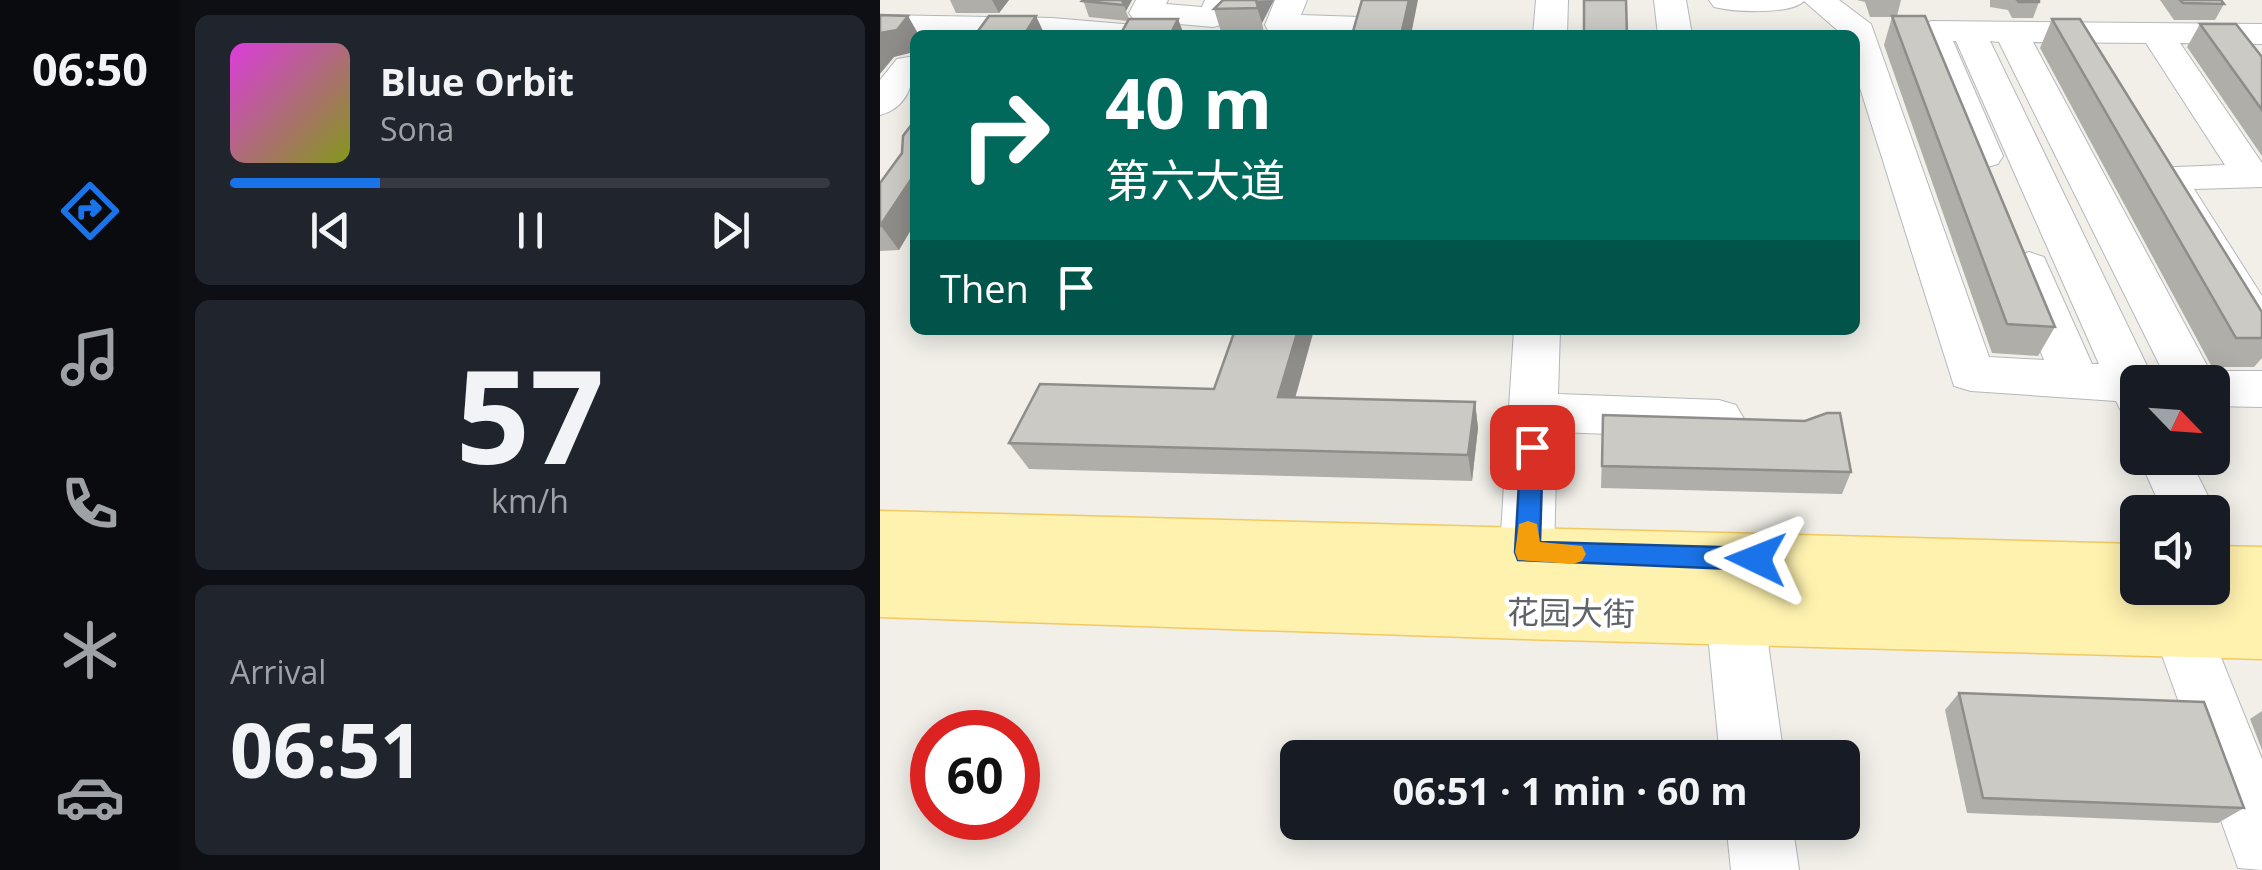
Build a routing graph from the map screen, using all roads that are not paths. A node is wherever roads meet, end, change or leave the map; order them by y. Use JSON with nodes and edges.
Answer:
{"nodes":[{"id":1,"x":894,"y":0,"type":"edge"},
{"id":2,"x":956,"y":0,"type":"edge"},
{"id":3,"x":1030,"y":0,"type":"edge"},
{"id":4,"x":1088,"y":0,"type":"edge"},
{"id":5,"x":1152,"y":0,"type":"edge"},
{"id":6,"x":1221,"y":0,"type":"edge"},
{"id":7,"x":1291,"y":0,"type":"edge"},
{"id":8,"x":1552,"y":0,"type":"edge"},
{"id":9,"x":1670,"y":0,"type":"edge"},
{"id":10,"x":1725,"y":0,"type":"edge"},
{"id":11,"x":1789,"y":0,"type":"edge"},
{"id":12,"x":1819,"y":0,"type":"edge"},
{"id":13,"x":1349,"y":20,"type":"edge"},
{"id":14,"x":2155,"y":23,"type":"edge"},
{"id":15,"x":880,"y":25,"type":"edge"},
{"id":16,"x":1975,"y":25,"type":"edge"},
{"id":17,"x":978,"y":30,"type":"edge"},
{"id":18,"x":1550,"y":30,"type":"edge"},
{"id":19,"x":1675,"y":30,"type":"edge"},
{"id":20,"x":1859,"y":30,"type":"joint"},
{"id":21,"x":1860,"y":33,"type":"edge"},
{"id":22,"x":2080,"y":33,"type":"junction"},
{"id":23,"x":2262,"y":34,"type":"edge"},
{"id":24,"x":2099,"y":65,"type":"edge"},
{"id":25,"x":910,"y":66,"type":"edge"},
{"id":26,"x":880,"y":104,"type":"edge"},
{"id":27,"x":2262,"y":333,"type":"edge"},
{"id":28,"x":1537,"y":335,"type":"edge"},
{"id":29,"x":2125,"y":365,"type":"edge"},
{"id":30,"x":2182,"y":365,"type":"edge"},
{"id":31,"x":2076,"y":381,"type":"junction"},
{"id":32,"x":2120,"y":387,"type":"edge"},
{"id":33,"x":2230,"y":388,"type":"edge"},
{"id":34,"x":2262,"y":389,"type":"edge"},
{"id":35,"x":1534,"y":412,"type":"junction"},
{"id":36,"x":1760,"y":420,"type":"edge"},
{"id":37,"x":880,"y":537,"type":"edge"},
{"id":38,"x":2120,"y":571,"type":"edge"},
{"id":39,"x":1525,"y":582,"type":"junction"},
{"id":40,"x":880,"y":589,"type":"edge"},
{"id":41,"x":1735,"y":614,"type":"junction"},
{"id":42,"x":2182,"y":627,"type":"junction"},
{"id":43,"x":2262,"y":630,"type":"edge"},
{"id":44,"x":1750,"y":740,"type":"edge"},
{"id":45,"x":1761,"y":840,"type":"edge"},
{"id":46,"x":2262,"y":844,"type":"edge"},
{"id":47,"x":1764,"y":870,"type":"edge"}],
"edges":[{"from":1,"to":2,"type":"street"},
{"from":3,"to":4,"type":"street"},
{"from":5,"to":6,"type":"street"},
{"from":7,"to":13,"type":"street"},
{"from":8,"to":18,"type":"street"},
{"from":9,"to":19,"type":"street"},
{"from":10,"to":11,"type":"street"},
{"from":12,"to":20,"type":"street"},
{"from":14,"to":22,"type":"street"},
{"from":14,"to":23,"type":"street"},
{"from":14,"to":27,"type":"street"},
{"from":15,"to":17,"type":"street"},
{"from":16,"to":20,"type":"street"},
{"from":16,"to":22,"type":"street"},
{"from":16,"to":29,"type":"street"},
{"from":16,"to":30,"type":"street"},
{"from":16,"to":31,"type":"street"},
{"from":21,"to":31,"type":"street"},
{"from":22,"to":24,"type":"street"},
{"from":25,"to":26,"type":"street"},
{"from":28,"to":35,"type":"street"},
{"from":31,"to":32,"type":"street"},
{"from":33,"to":34,"type":"street"},
{"from":35,"to":36,"type":"street"},
{"from":35,"to":39,"type":"street"},
{"from":37,"to":39,"type":"main road","name":"花园大街"},
{"from":38,"to":39,"type":"main road","name":"花园大街"},
{"from":39,"to":40,"type":"main road","name":"花园大街"},
{"from":39,"to":41,"type":"main road","name":"花园大街"},
{"from":41,"to":42,"type":"main road","name":"花园大街"},
{"from":41,"to":44,"type":"street"},
{"from":42,"to":43,"type":"main road","name":"花园大街"},
{"from":42,"to":46,"type":"street"},
{"from":45,"to":47,"type":"street"}]}
